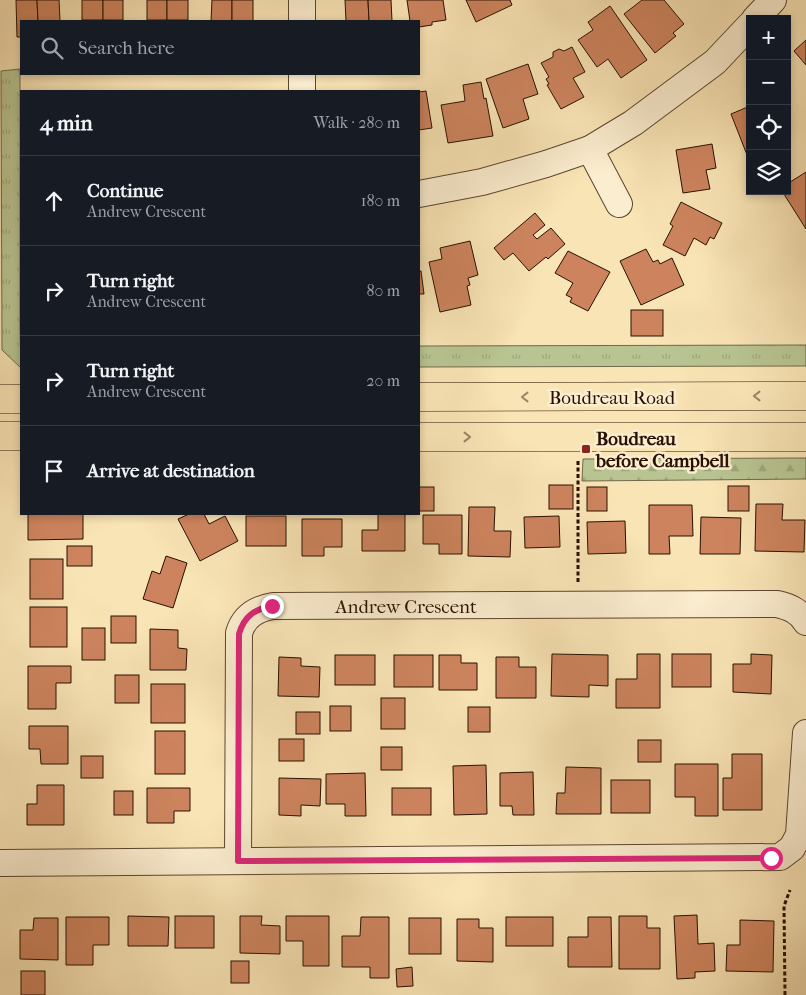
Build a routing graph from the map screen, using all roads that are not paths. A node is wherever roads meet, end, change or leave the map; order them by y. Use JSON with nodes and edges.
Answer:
{"nodes":[{"id":1,"x":302,"y":0,"type":"edge"},
{"id":2,"x":773,"y":0,"type":"edge"},
{"id":3,"x":759,"y":15,"type":"edge"},
{"id":4,"x":302,"y":20,"type":"edge"},
{"id":5,"x":746,"y":29,"type":"edge"},
{"id":6,"x":302,"y":75,"type":"edge"},
{"id":7,"x":302,"y":90,"type":"edge"},
{"id":8,"x":590,"y":149,"type":"junction"},
{"id":9,"x":420,"y":194,"type":"edge"},
{"id":10,"x":619,"y":204,"type":"dead end"},
{"id":11,"x":806,"y":396,"type":"edge"},
{"id":12,"x":420,"y":397,"type":"edge"},
{"id":13,"x":0,"y":399,"type":"edge"},
{"id":14,"x":20,"y":399,"type":"edge"},
{"id":15,"x":0,"y":436,"type":"edge"},
{"id":16,"x":20,"y":436,"type":"edge"},
{"id":17,"x":420,"y":437,"type":"edge"},
{"id":18,"x":806,"y":438,"type":"edge"},
{"id":19,"x":806,"y":622,"type":"edge"},
{"id":20,"x":806,"y":733,"type":"edge"},
{"id":21,"x":238,"y":861,"type":"junction"},
{"id":22,"x":0,"y":863,"type":"edge"}],
"edges":[{"from":1,"to":4,"type":"street"},
{"from":2,"to":3,"type":"street"},
{"from":5,"to":8,"type":"street"},
{"from":6,"to":7,"type":"street"},
{"from":8,"to":9,"type":"street"},
{"from":8,"to":10,"type":"street"},
{"from":11,"to":12,"type":"main road","name":"Boudreau Road","one_way":true},
{"from":13,"to":14,"type":"main road"},
{"from":15,"to":16,"type":"main road"},
{"from":17,"to":18,"type":"main road","one_way":true},
{"from":19,"to":21,"type":"street","name":"Andrew Crescent"},
{"from":20,"to":21,"type":"street"},
{"from":21,"to":22,"type":"street"}]}
